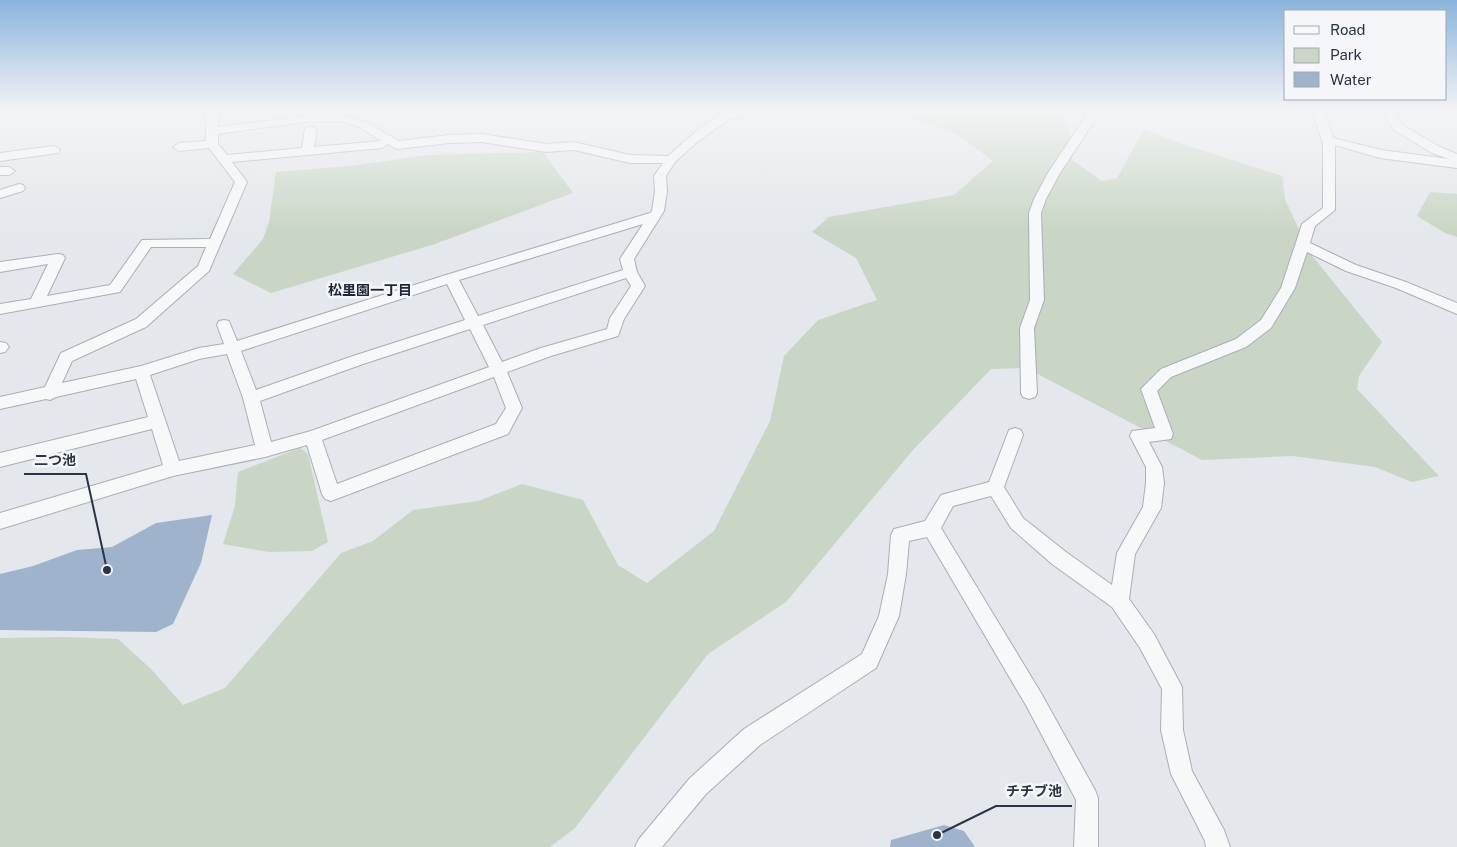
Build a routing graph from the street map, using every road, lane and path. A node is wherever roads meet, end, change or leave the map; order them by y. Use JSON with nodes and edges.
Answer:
{"nodes":[{"id":1,"x":50,"y":151,"type":"edge"},
{"id":2,"x":219,"y":151,"type":"edge"},
{"id":3,"x":307,"y":151,"type":"joint"},
{"id":4,"x":312,"y":151,"type":"edge"},
{"id":5,"x":593,"y":151,"type":"edge"},
{"id":6,"x":681,"y":151,"type":"edge"},
{"id":7,"x":1070,"y":151,"type":"edge"},
{"id":8,"x":1328,"y":151,"type":"edge"},
{"id":9,"x":1367,"y":151,"type":"edge"},
{"id":10,"x":1437,"y":151,"type":"edge"},
{"id":11,"x":0,"y":157,"type":"edge"},
{"id":12,"x":224,"y":159,"type":"junction"},
{"id":13,"x":1457,"y":159,"type":"edge"},
{"id":14,"x":671,"y":160,"type":"junction"},
{"id":15,"x":1457,"y":164,"type":"edge"},
{"id":16,"x":20,"y":188,"type":"dead end"},
{"id":17,"x":0,"y":194,"type":"edge"},
{"id":18,"x":652,"y":217,"type":"junction"},
{"id":19,"x":215,"y":242,"type":"junction"},
{"id":20,"x":1301,"y":244,"type":"junction"},
{"id":21,"x":0,"y":267,"type":"edge"},
{"id":22,"x":630,"y":272,"type":"junction"},
{"id":23,"x":451,"y":278,"type":"junction"},
{"id":24,"x":36,"y":303,"type":"junction"},
{"id":25,"x":0,"y":309,"type":"edge"},
{"id":26,"x":1457,"y":309,"type":"edge"},
{"id":27,"x":474,"y":322,"type":"junction"},
{"id":28,"x":224,"y":325,"type":"dead end"},
{"id":29,"x":233,"y":348,"type":"junction"},
{"id":30,"x":499,"y":371,"type":"junction"},
{"id":31,"x":141,"y":372,"type":"junction"},
{"id":32,"x":1029,"y":392,"type":"dead end"},
{"id":33,"x":50,"y":394,"type":"junction"},
{"id":34,"x":251,"y":398,"type":"junction"},
{"id":35,"x":0,"y":403,"type":"edge"},
{"id":36,"x":157,"y":421,"type":"junction"},
{"id":37,"x":1015,"y":435,"type":"dead end"},
{"id":38,"x":312,"y":437,"type":"junction"},
{"id":39,"x":264,"y":450,"type":"junction"},
{"id":40,"x":0,"y":460,"type":"edge"},
{"id":41,"x":173,"y":469,"type":"junction"},
{"id":42,"x":995,"y":488,"type":"junction"},
{"id":43,"x":0,"y":520,"type":"edge"},
{"id":44,"x":931,"y":528,"type":"junction"},
{"id":45,"x":1119,"y":601,"type":"junction"},
{"id":46,"x":647,"y":847,"type":"edge"},
{"id":47,"x":1086,"y":847,"type":"edge"},
{"id":48,"x":1218,"y":847,"type":"edge"}],
"edges":[{"from":1,"to":11,"type":"street"},
{"from":2,"to":12,"type":"street"},
{"from":3,"to":4,"type":"street"},
{"from":3,"to":12,"type":"street"},
{"from":5,"to":14,"type":"street"},
{"from":6,"to":14,"type":"street"},
{"from":7,"to":32,"type":"street"},
{"from":8,"to":20,"type":"street"},
{"from":9,"to":15,"type":"street"},
{"from":10,"to":13,"type":"street"},
{"from":12,"to":19,"type":"street"},
{"from":14,"to":18,"type":"street"},
{"from":16,"to":17,"type":"street"},
{"from":18,"to":22,"type":"street"},
{"from":18,"to":23,"type":"street"},
{"from":19,"to":24,"type":"street"},
{"from":19,"to":33,"type":"street"},
{"from":20,"to":26,"type":"street"},
{"from":20,"to":45,"type":"street"},
{"from":21,"to":24,"type":"street"},
{"from":22,"to":27,"type":"street"},
{"from":22,"to":30,"type":"street"},
{"from":23,"to":27,"type":"street"},
{"from":23,"to":29,"type":"street"},
{"from":24,"to":25,"type":"street"},
{"from":27,"to":30,"type":"street"},
{"from":27,"to":34,"type":"street"},
{"from":28,"to":29,"type":"street"},
{"from":29,"to":31,"type":"street"},
{"from":29,"to":34,"type":"street"},
{"from":30,"to":38,"type":"street"},
{"from":30,"to":38,"type":"street"},
{"from":31,"to":33,"type":"street"},
{"from":31,"to":36,"type":"street"},
{"from":33,"to":35,"type":"street"},
{"from":34,"to":39,"type":"street"},
{"from":36,"to":40,"type":"street"},
{"from":36,"to":41,"type":"street"},
{"from":37,"to":42,"type":"street"},
{"from":38,"to":39,"type":"street"},
{"from":39,"to":41,"type":"street"},
{"from":41,"to":43,"type":"street"},
{"from":42,"to":44,"type":"street"},
{"from":42,"to":45,"type":"street"},
{"from":44,"to":46,"type":"street"},
{"from":44,"to":47,"type":"street"},
{"from":45,"to":48,"type":"street"}]}
